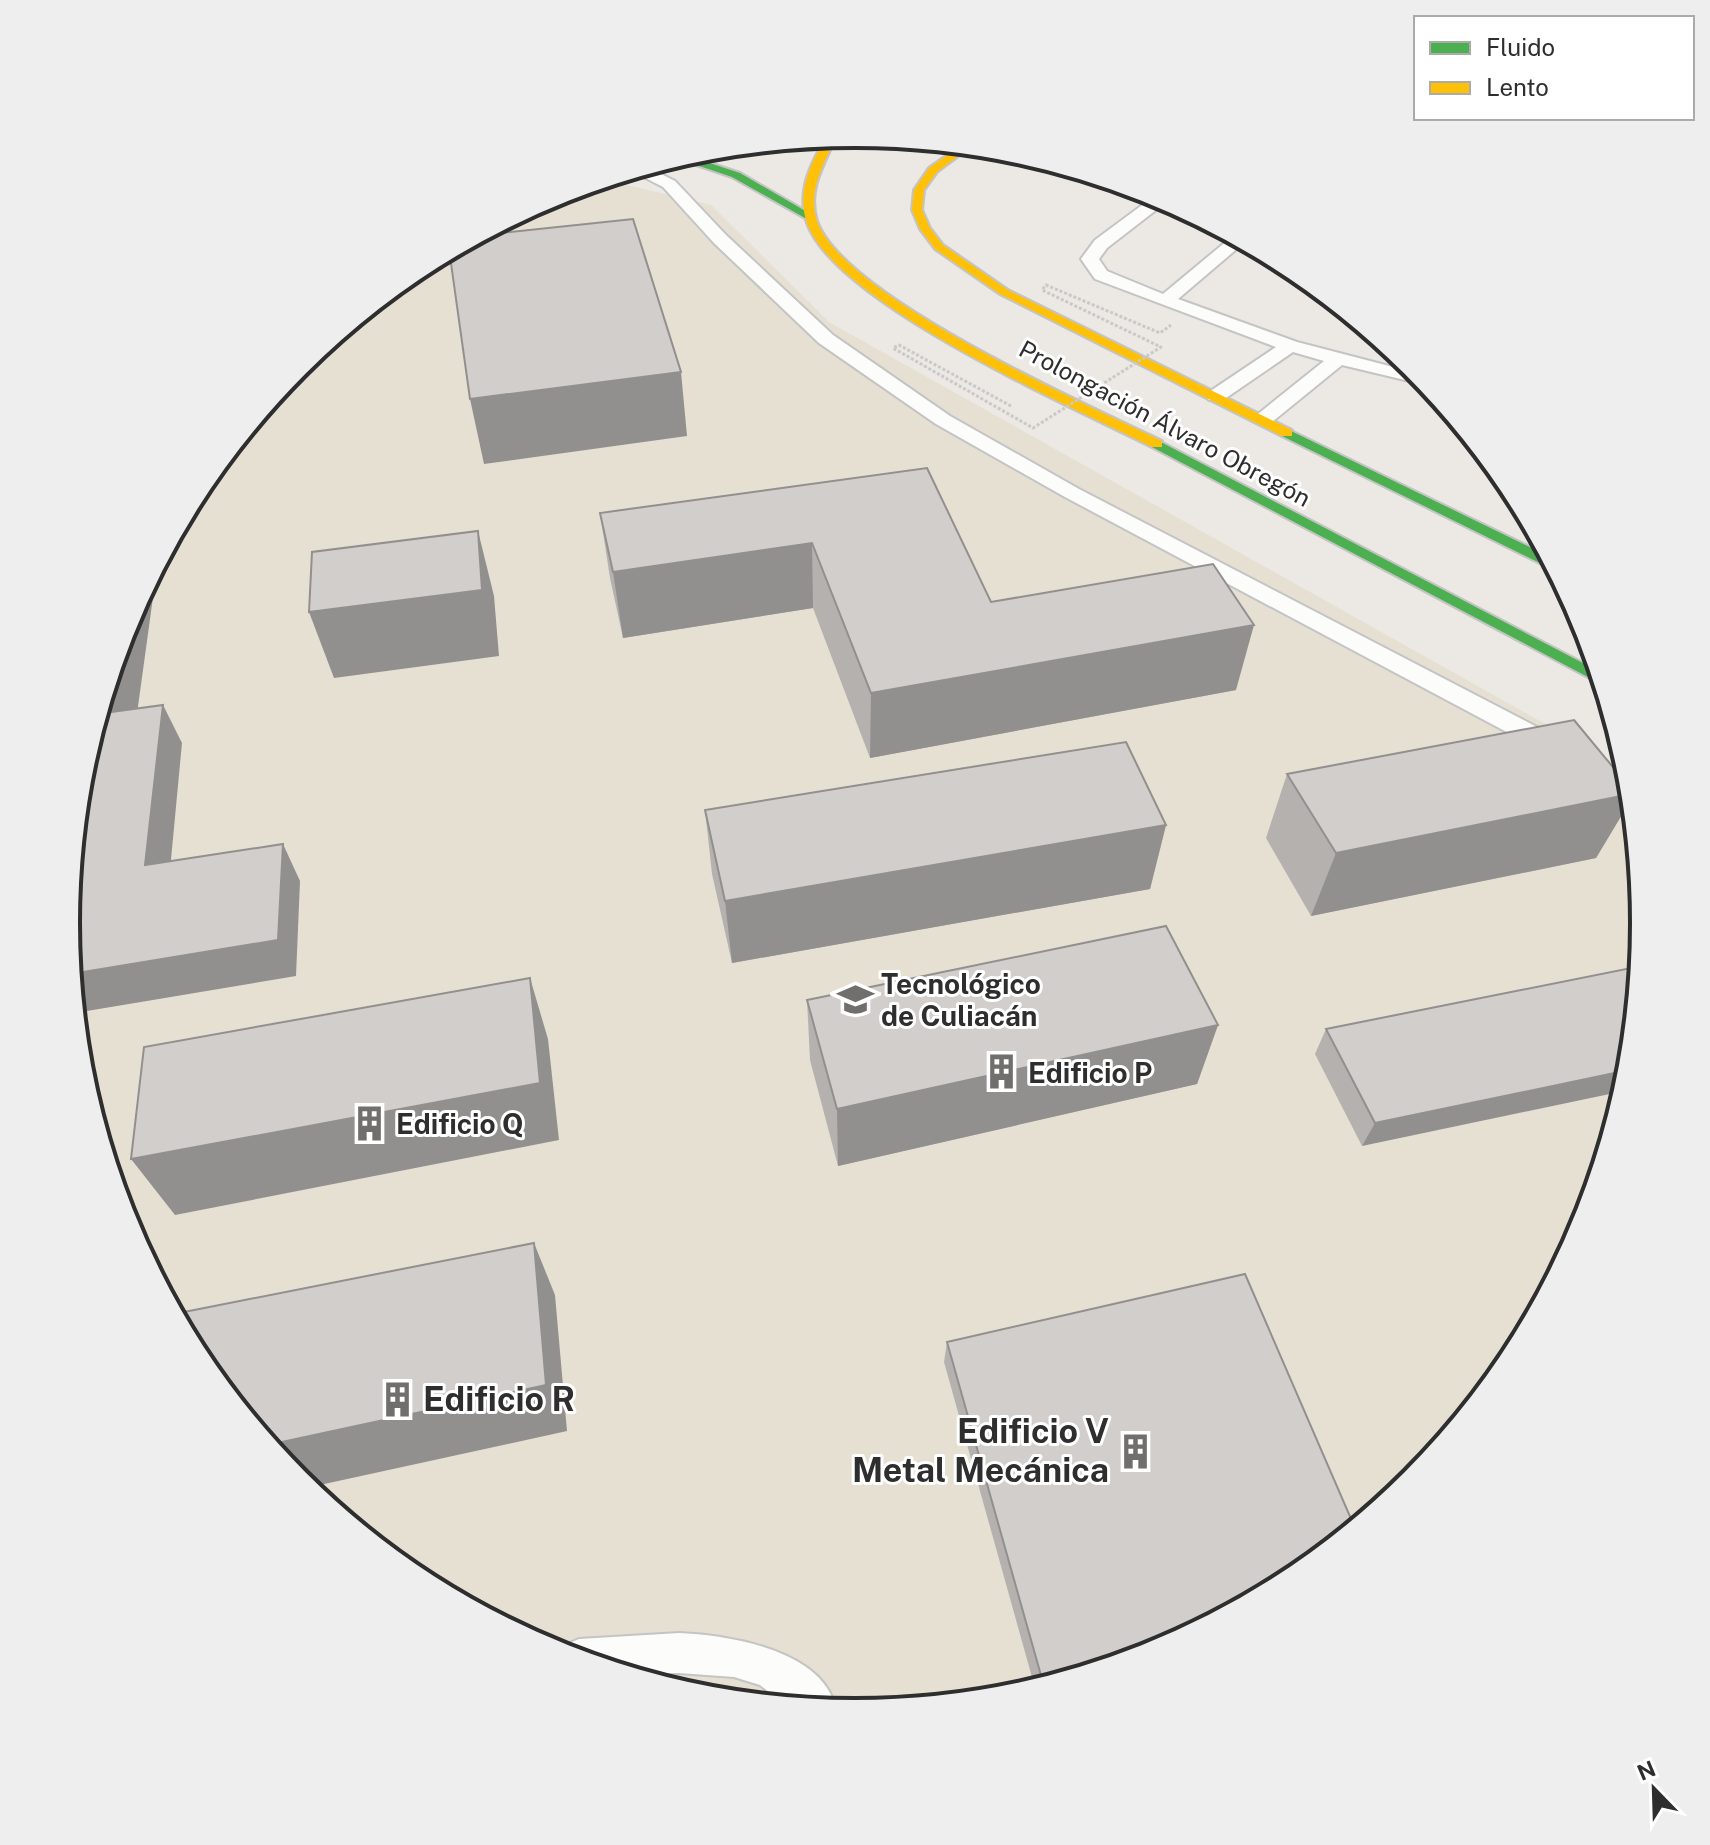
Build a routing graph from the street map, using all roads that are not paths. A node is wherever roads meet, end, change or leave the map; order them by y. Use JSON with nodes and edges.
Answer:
{"nodes":[{"id":1,"x":825,"y":149,"type":"edge"},
{"id":2,"x":956,"y":154,"type":"edge"},
{"id":3,"x":699,"y":163,"type":"edge"},
{"id":4,"x":651,"y":175,"type":"edge"},
{"id":5,"x":1151,"y":206,"type":"edge"},
{"id":6,"x":809,"y":216,"type":"junction"},
{"id":7,"x":1231,"y":245,"type":"edge"},
{"id":8,"x":1165,"y":301,"type":"junction"},
{"id":9,"x":1290,"y":346,"type":"junction"},
{"id":10,"x":1337,"y":360,"type":"junction"},
{"id":11,"x":1402,"y":373,"type":"edge"},
{"id":12,"x":1216,"y":396,"type":"junction"},
{"id":13,"x":1265,"y":418,"type":"junction"},
{"id":14,"x":1537,"y":556,"type":"edge"},
{"id":15,"x":1589,"y":673,"type":"edge"},
{"id":16,"x":1574,"y":759,"type":"edge"},
{"id":17,"x":604,"y":1655,"type":"edge"},
{"id":18,"x":802,"y":1696,"type":"edge"}],
"edges":[{"from":1,"to":6,"type":"main road"},
{"from":2,"to":12,"type":"main road","name":"Prolongación Álvaro Obregón"},
{"from":3,"to":6,"type":"main road"},
{"from":4,"to":16,"type":"lane"},
{"from":5,"to":8,"type":"lane"},
{"from":6,"to":15,"type":"main road","name":"Prolongación Álvaro Obregón"},
{"from":7,"to":8,"type":"lane"},
{"from":8,"to":9,"type":"lane"},
{"from":9,"to":10,"type":"lane"},
{"from":9,"to":12,"type":"lane"},
{"from":10,"to":11,"type":"lane"},
{"from":10,"to":13,"type":"lane"},
{"from":12,"to":13,"type":"main road","name":"Prolongación Álvaro Obregón"},
{"from":13,"to":14,"type":"main road","name":"Prolongación Álvaro Obregón"},
{"from":17,"to":18,"type":"lane"}]}
